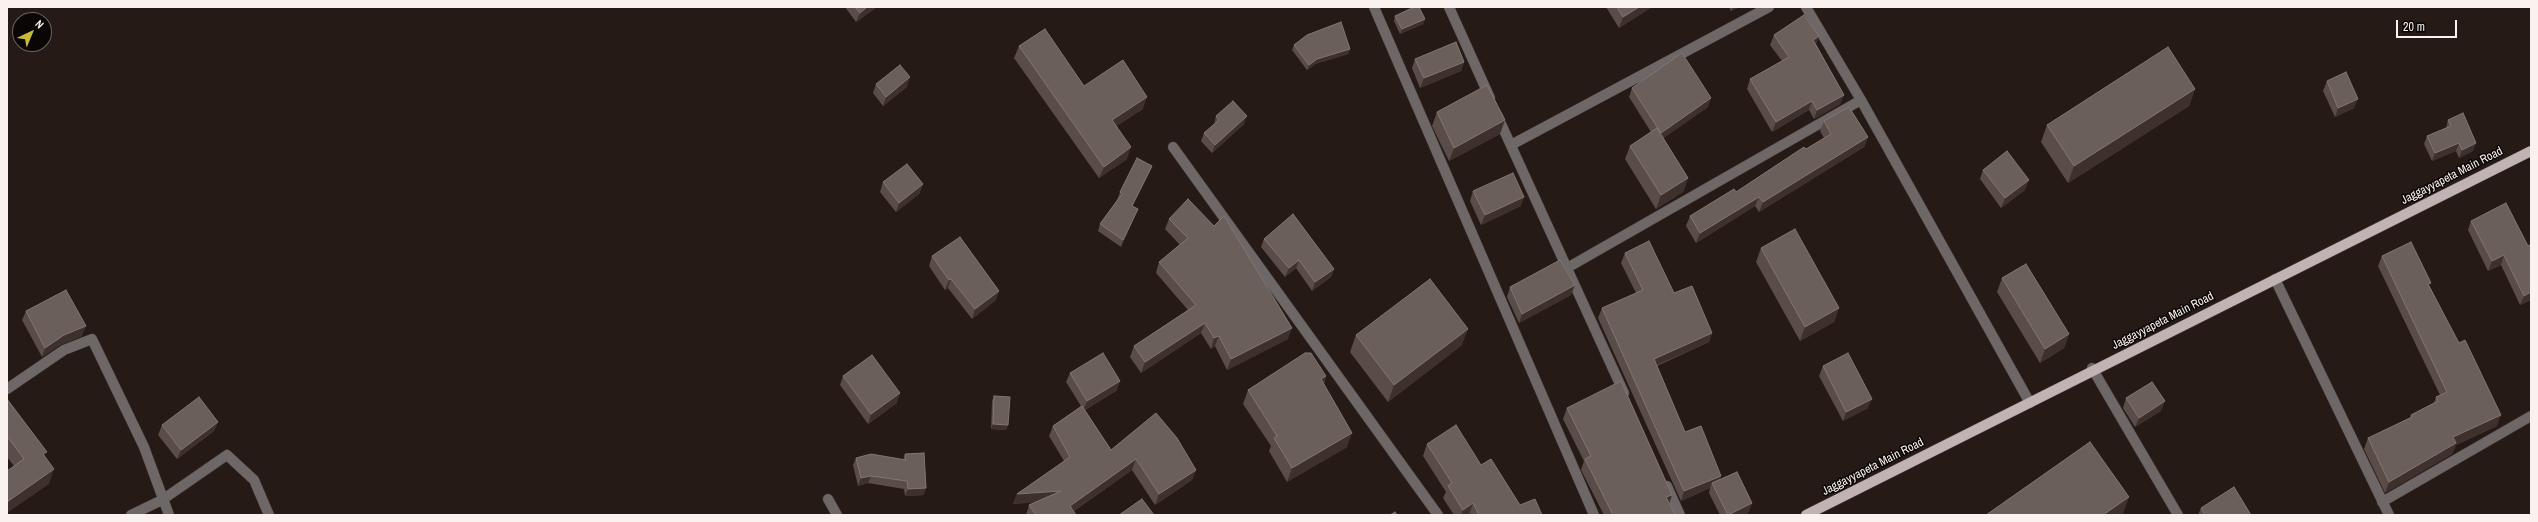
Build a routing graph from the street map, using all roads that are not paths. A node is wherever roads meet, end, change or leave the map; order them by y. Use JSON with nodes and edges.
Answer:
{"nodes":[{"id":1,"x":1374,"y":7,"type":"edge"},
{"id":2,"x":1449,"y":7,"type":"edge"},
{"id":3,"x":1769,"y":7,"type":"edge"},
{"id":4,"x":1806,"y":7,"type":"edge"},
{"id":5,"x":1861,"y":100,"type":"junction"},
{"id":6,"x":1511,"y":144,"type":"junction"},
{"id":7,"x":1173,"y":147,"type":"dead end"},
{"id":8,"x":2531,"y":151,"type":"edge"},
{"id":9,"x":1567,"y":268,"type":"junction"},
{"id":10,"x":2275,"y":280,"type":"junction"},
{"id":11,"x":2093,"y":369,"type":"junction"},
{"id":12,"x":7,"y":389,"type":"edge"},
{"id":13,"x":2030,"y":402,"type":"junction"},
{"id":14,"x":1630,"y":406,"type":"edge"},
{"id":15,"x":2531,"y":416,"type":"edge"},
{"id":16,"x":1663,"y":479,"type":"edge"},
{"id":17,"x":828,"y":499,"type":"dead end"},
{"id":18,"x":162,"y":500,"type":"junction"},
{"id":19,"x":2382,"y":502,"type":"junction"},
{"id":20,"x":131,"y":515,"type":"edge"},
{"id":21,"x":170,"y":515,"type":"edge"},
{"id":22,"x":268,"y":515,"type":"edge"},
{"id":23,"x":837,"y":515,"type":"edge"},
{"id":24,"x":1438,"y":515,"type":"edge"},
{"id":25,"x":1594,"y":515,"type":"edge"},
{"id":26,"x":1680,"y":515,"type":"edge"},
{"id":27,"x":1806,"y":515,"type":"edge"},
{"id":28,"x":2178,"y":515,"type":"edge"},
{"id":29,"x":2389,"y":515,"type":"edge"}],
"edges":[{"from":1,"to":25,"type":"street"},
{"from":2,"to":6,"type":"street"},
{"from":3,"to":6,"type":"street"},
{"from":4,"to":5,"type":"street"},
{"from":5,"to":9,"type":"street"},
{"from":5,"to":13,"type":"street"},
{"from":6,"to":9,"type":"street"},
{"from":7,"to":24,"type":"street"},
{"from":8,"to":10,"type":"main road","name":"Jaggayyapeta Main Road"},
{"from":9,"to":14,"type":"street"},
{"from":10,"to":11,"type":"main road","name":"Jaggayyapeta Main Road"},
{"from":10,"to":19,"type":"street"},
{"from":11,"to":13,"type":"main road","name":"Jaggayyapeta Main Road"},
{"from":11,"to":28,"type":"street"},
{"from":12,"to":18,"type":"street"},
{"from":13,"to":27,"type":"main road","name":"Jaggayyapeta Main Road"},
{"from":15,"to":19,"type":"street"},
{"from":16,"to":26,"type":"street"},
{"from":17,"to":23,"type":"street"},
{"from":18,"to":20,"type":"street"},
{"from":18,"to":21,"type":"street"},
{"from":18,"to":22,"type":"street"},
{"from":19,"to":29,"type":"street"}]}
